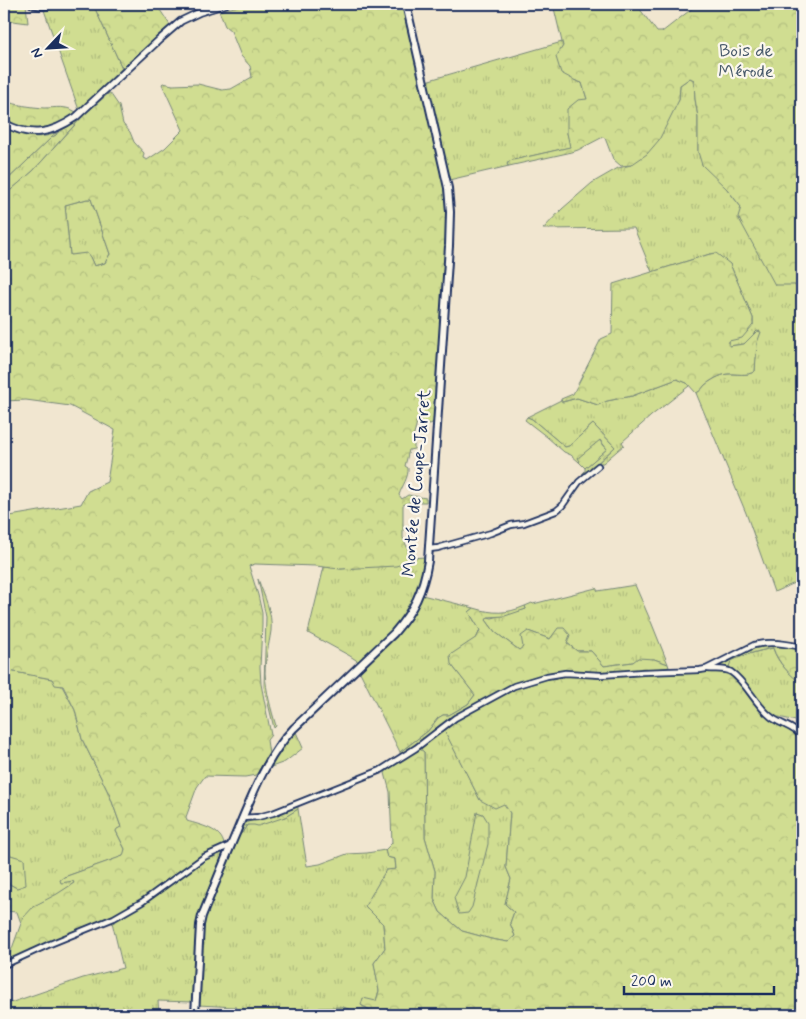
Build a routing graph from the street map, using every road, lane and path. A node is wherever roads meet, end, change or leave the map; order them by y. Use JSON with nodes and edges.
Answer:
{"nodes":[{"id":1,"x":31,"y":4,"type":"edge"},
{"id":2,"x":57,"y":4,"type":"edge"},
{"id":3,"x":226,"y":4,"type":"edge"},
{"id":4,"x":406,"y":4,"type":"edge"},
{"id":5,"x":4,"y":123,"type":"edge"},
{"id":6,"x":598,"y":466,"type":"dead end"},
{"id":7,"x":428,"y":549,"type":"junction"},
{"id":8,"x":802,"y":647,"type":"edge"},
{"id":9,"x":706,"y":669,"type":"junction"},
{"id":10,"x":802,"y":737,"type":"edge"},
{"id":11,"x":242,"y":818,"type":"junction"},
{"id":12,"x":231,"y":845,"type":"junction"},
{"id":13,"x":4,"y":965,"type":"edge"},
{"id":14,"x":195,"y":1015,"type":"edge"}],
"edges":[{"from":1,"to":2,"type":"street"},
{"from":3,"to":5,"type":"street"},
{"from":4,"to":7,"type":"main road","name":"Montée de Coupe-Jarret"},
{"from":6,"to":7,"type":"street"},
{"from":7,"to":11,"type":"main road","name":"Montée de Coupe-Jarret"},
{"from":8,"to":9,"type":"street"},
{"from":9,"to":10,"type":"street"},
{"from":9,"to":11,"type":"street"},
{"from":11,"to":12,"type":"main road","name":"Montée de Coupe-Jarret"},
{"from":12,"to":13,"type":"street"},
{"from":12,"to":14,"type":"main road","name":"Montée de Coupe-Jarret"}]}
